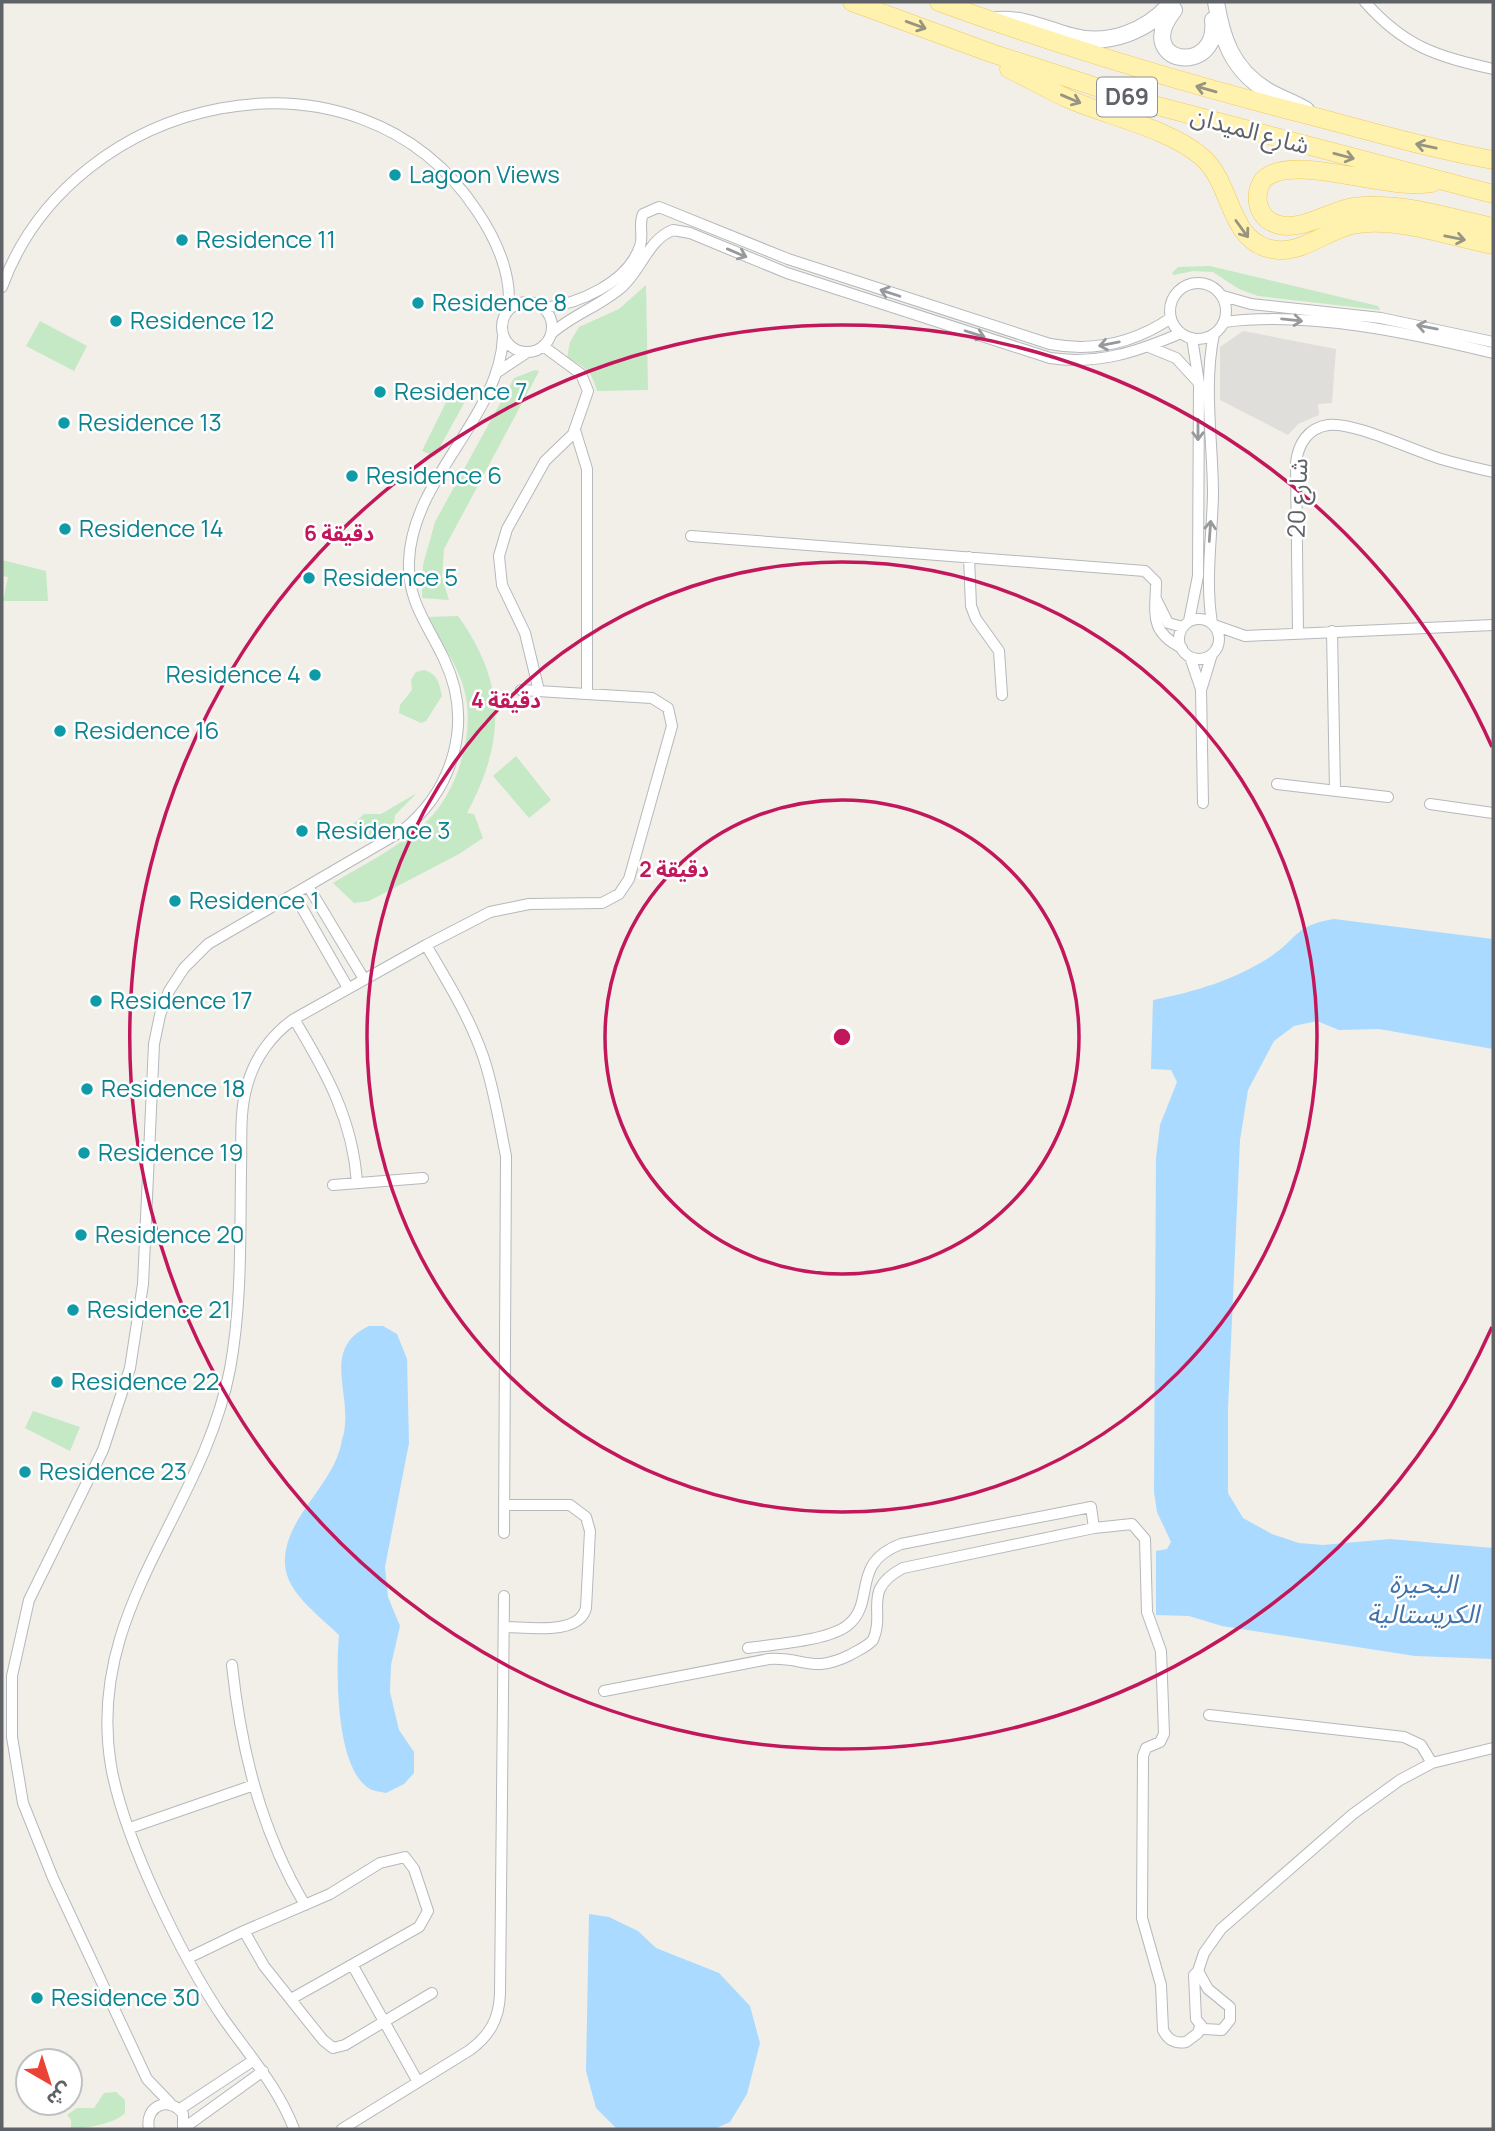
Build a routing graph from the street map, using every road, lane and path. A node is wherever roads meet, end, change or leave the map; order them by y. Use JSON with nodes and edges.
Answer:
{"nodes":[{"id":1,"x":852,"y":2,"type":"edge"},
{"id":2,"x":940,"y":2,"type":"edge"},
{"id":3,"x":1172,"y":2,"type":"edge"},
{"id":4,"x":1179,"y":2,"type":"edge"},
{"id":5,"x":1214,"y":2,"type":"edge"},
{"id":6,"x":1365,"y":2,"type":"edge"},
{"id":7,"x":990,"y":21,"type":"junction"},
{"id":8,"x":991,"y":53,"type":"junction"},
{"id":9,"x":1493,"y":69,"type":"edge"},
{"id":10,"x":1312,"y":117,"type":"junction"},
{"id":11,"x":1493,"y":160,"type":"edge"},
{"id":12,"x":1440,"y":181,"type":"junction"},
{"id":13,"x":1493,"y":194,"type":"edge"},
{"id":14,"x":1493,"y":227,"type":"edge"},
{"id":15,"x":642,"y":239,"type":"junction"},
{"id":16,"x":1493,"y":245,"type":"edge"},
{"id":17,"x":508,"y":282,"type":"junction"},
{"id":18,"x":2,"y":287,"type":"edge"},
{"id":19,"x":607,"y":296,"type":"junction"},
{"id":20,"x":1223,"y":296,"type":"junction"},
{"id":21,"x":529,"y":302,"type":"junction"},
{"id":22,"x":568,"y":303,"type":"junction"},
{"id":23,"x":543,"y":308,"type":"junction"},
{"id":24,"x":508,"y":310,"type":"junction"},
{"id":25,"x":1171,"y":317,"type":"junction"},
{"id":26,"x":1224,"y":322,"type":"junction"},
{"id":27,"x":1181,"y":333,"type":"junction"},
{"id":28,"x":551,"y":334,"type":"junction"},
{"id":29,"x":1214,"y":334,"type":"junction"},
{"id":30,"x":503,"y":337,"type":"junction"},
{"id":31,"x":1192,"y":338,"type":"junction"},
{"id":32,"x":1493,"y":342,"type":"edge"},
{"id":33,"x":543,"y":346,"type":"junction"},
{"id":34,"x":1149,"y":346,"type":"junction"},
{"id":35,"x":526,"y":353,"type":"junction"},
{"id":36,"x":1493,"y":354,"type":"edge"},
{"id":37,"x":499,"y":371,"type":"junction"},
{"id":38,"x":1199,"y":383,"type":"junction"},
{"id":39,"x":575,"y":430,"type":"junction"},
{"id":40,"x":561,"y":446,"type":"junction"},
{"id":41,"x":579,"y":450,"type":"junction"},
{"id":42,"x":1493,"y":472,"type":"edge"},
{"id":43,"x":1198,"y":494,"type":"junction"},
{"id":44,"x":1213,"y":494,"type":"junction"},
{"id":45,"x":691,"y":536,"type":"dead end"},
{"id":46,"x":969,"y":557,"type":"junction"},
{"id":47,"x":1156,"y":599,"type":"junction"},
{"id":48,"x":1186,"y":624,"type":"junction"},
{"id":49,"x":1213,"y":624,"type":"junction"},
{"id":50,"x":1493,"y":625,"type":"edge"},
{"id":51,"x":1332,"y":631,"type":"junction"},
{"id":52,"x":1298,"y":633,"type":"junction"},
{"id":53,"x":1245,"y":636,"type":"junction"},
{"id":54,"x":1182,"y":648,"type":"junction"},
{"id":55,"x":1215,"y":651,"type":"junction"},
{"id":56,"x":1191,"y":657,"type":"junction"},
{"id":57,"x":1201,"y":689,"type":"junction"},
{"id":58,"x":521,"y":690,"type":"dead end"},
{"id":59,"x":539,"y":691,"type":"junction"},
{"id":60,"x":587,"y":694,"type":"junction"},
{"id":61,"x":1002,"y":695,"type":"dead end"},
{"id":62,"x":1277,"y":784,"type":"dead end"},
{"id":63,"x":1335,"y":790,"type":"junction"},
{"id":64,"x":1388,"y":797,"type":"dead end"},
{"id":65,"x":1203,"y":803,"type":"dead end"},
{"id":66,"x":1430,"y":804,"type":"dead end"},
{"id":67,"x":1493,"y":813,"type":"edge"},
{"id":68,"x":308,"y":886,"type":"junction"},
{"id":69,"x":294,"y":894,"type":"junction"},
{"id":70,"x":338,"y":935,"type":"junction"},
{"id":71,"x":323,"y":944,"type":"junction"},
{"id":72,"x":426,"y":945,"type":"junction"},
{"id":73,"x":364,"y":979,"type":"junction"},
{"id":74,"x":348,"y":988,"type":"junction"},
{"id":75,"x":295,"y":1019,"type":"junction"},
{"id":76,"x":423,"y":1178,"type":"dead end"},
{"id":77,"x":357,"y":1183,"type":"junction"},
{"id":78,"x":333,"y":1185,"type":"dead end"},
{"id":79,"x":505,"y":1505,"type":"junction"},
{"id":80,"x":1094,"y":1528,"type":"junction"},
{"id":81,"x":505,"y":1533,"type":"dead end"},
{"id":82,"x":504,"y":1596,"type":"dead end"},
{"id":83,"x":504,"y":1627,"type":"junction"},
{"id":84,"x":748,"y":1648,"type":"dead end"},
{"id":85,"x":232,"y":1665,"type":"dead end"},
{"id":86,"x":604,"y":1691,"type":"dead end"},
{"id":87,"x":1209,"y":1715,"type":"dead end"},
{"id":88,"x":1493,"y":1748,"type":"edge"},
{"id":89,"x":1432,"y":1763,"type":"junction"},
{"id":90,"x":254,"y":1785,"type":"junction"},
{"id":91,"x":130,"y":1828,"type":"junction"},
{"id":92,"x":305,"y":1905,"type":"junction"},
{"id":93,"x":244,"y":1931,"type":"junction"},
{"id":94,"x":188,"y":1958,"type":"junction"},
{"id":95,"x":352,"y":1966,"type":"junction"},
{"id":96,"x":1198,"y":1970,"type":"junction"},
{"id":97,"x":432,"y":1993,"type":"dead end"},
{"id":98,"x":291,"y":2000,"type":"junction"},
{"id":99,"x":383,"y":2021,"type":"junction"},
{"id":100,"x":1200,"y":2026,"type":"junction"},
{"id":101,"x":254,"y":2060,"type":"junction"},
{"id":102,"x":262,"y":2071,"type":"junction"},
{"id":103,"x":146,"y":2080,"type":"junction"},
{"id":104,"x":418,"y":2082,"type":"junction"},
{"id":105,"x":224,"y":2083,"type":"junction"},
{"id":106,"x":230,"y":2093,"type":"junction"},
{"id":107,"x":175,"y":2106,"type":"junction"},
{"id":108,"x":149,"y":2115,"type":"junction"},
{"id":109,"x":149,"y":2129,"type":"edge"},
{"id":110,"x":184,"y":2129,"type":"edge"},
{"id":111,"x":294,"y":2129,"type":"edge"},
{"id":112,"x":342,"y":2129,"type":"edge"}],
"edges":[{"from":1,"to":8,"type":"main road","name":"شارع الميدان","number":"D69","one_way":true},
{"from":2,"to":7,"type":"main road","name":"شارع الميدان","number":"D69"},
{"from":3,"to":7,"type":"street"},
{"from":4,"to":5,"type":"street"},
{"from":5,"to":10,"type":"street"},
{"from":6,"to":9,"type":"street"},
{"from":10,"to":7,"type":"main road","name":"شارع الميدان","number":"D69","one_way":true},
{"from":8,"to":12,"type":"main road","name":"شارع الميدان","number":"D69","one_way":true},
{"from":8,"to":16,"type":"main road","one_way":true},
{"from":11,"to":10,"type":"main road","name":"شارع الميدان","number":"D69","one_way":true},
{"from":12,"to":13,"type":"main road","name":"شارع الميدان","number":"D69"},
{"from":12,"to":14,"type":"main road"},
{"from":15,"to":19,"type":"street"},
{"from":15,"to":22,"type":"street"},
{"from":25,"to":15,"type":"street","one_way":true},
{"from":17,"to":18,"type":"street"},
{"from":17,"to":21,"type":"street"},
{"from":17,"to":24,"type":"street"},
{"from":19,"to":22,"type":"street"},
{"from":19,"to":28,"type":"street"},
{"from":19,"to":34,"type":"street","one_way":true},
{"from":20,"to":25,"type":"street"},
{"from":20,"to":26,"type":"street"},
{"from":32,"to":20,"type":"street","one_way":true},
{"from":21,"to":23,"type":"street"},
{"from":21,"to":24,"type":"street"},
{"from":22,"to":23,"type":"street"},
{"from":23,"to":28,"type":"street"},
{"from":24,"to":30,"type":"street"},
{"from":25,"to":27,"type":"street"},
{"from":26,"to":29,"type":"street"},
{"from":26,"to":36,"type":"street","one_way":true},
{"from":27,"to":31,"type":"street"},
{"from":27,"to":34,"type":"street"},
{"from":28,"to":33,"type":"street"},
{"from":29,"to":31,"type":"street"},
{"from":29,"to":44,"type":"street"},
{"from":30,"to":35,"type":"street"},
{"from":30,"to":37,"type":"street"},
{"from":31,"to":38,"type":"street"},
{"from":33,"to":35,"type":"street"},
{"from":33,"to":39,"type":"street"},
{"from":34,"to":38,"type":"street"},
{"from":35,"to":37,"type":"street"},
{"from":37,"to":68,"type":"street"},
{"from":38,"to":43,"type":"street","one_way":true},
{"from":39,"to":40,"type":"street"},
{"from":39,"to":41,"type":"street"},
{"from":40,"to":41,"type":"street"},
{"from":40,"to":59,"type":"street"},
{"from":41,"to":60,"type":"street"},
{"from":42,"to":52,"type":"street","name":"شارع 20"},
{"from":43,"to":44,"type":"street"},
{"from":43,"to":48,"type":"street"},
{"from":49,"to":44,"type":"street","one_way":true},
{"from":45,"to":46,"type":"street"},
{"from":46,"to":47,"type":"street"},
{"from":46,"to":61,"type":"street"},
{"from":47,"to":48,"type":"street"},
{"from":47,"to":54,"type":"street"},
{"from":48,"to":49,"type":"street"},
{"from":48,"to":54,"type":"street"},
{"from":49,"to":53,"type":"street"},
{"from":49,"to":55,"type":"street"},
{"from":50,"to":51,"type":"street"},
{"from":51,"to":52,"type":"street"},
{"from":51,"to":63,"type":"street"},
{"from":52,"to":53,"type":"street"},
{"from":53,"to":55,"type":"street"},
{"from":54,"to":56,"type":"street"},
{"from":55,"to":56,"type":"street"},
{"from":55,"to":57,"type":"street"},
{"from":56,"to":57,"type":"street"},
{"from":57,"to":65,"type":"street"},
{"from":58,"to":59,"type":"street"},
{"from":59,"to":60,"type":"street"},
{"from":60,"to":72,"type":"street"},
{"from":62,"to":63,"type":"street"},
{"from":63,"to":64,"type":"street"},
{"from":66,"to":67,"type":"street"},
{"from":68,"to":69,"type":"street"},
{"from":68,"to":70,"type":"street"},
{"from":69,"to":71,"type":"street"},
{"from":69,"to":103,"type":"street"},
{"from":70,"to":71,"type":"street"},
{"from":70,"to":73,"type":"street"},
{"from":71,"to":74,"type":"street"},
{"from":72,"to":73,"type":"street"},
{"from":72,"to":79,"type":"street"},
{"from":73,"to":74,"type":"street"},
{"from":74,"to":75,"type":"street"},
{"from":75,"to":77,"type":"street"},
{"from":75,"to":91,"type":"street"},
{"from":76,"to":77,"type":"street"},
{"from":77,"to":78,"type":"street"},
{"from":79,"to":81,"type":"street"},
{"from":79,"to":83,"type":"street"},
{"from":80,"to":84,"type":"street"},
{"from":80,"to":86,"type":"street"},
{"from":80,"to":100,"type":"street"},
{"from":82,"to":83,"type":"street"},
{"from":83,"to":104,"type":"street"},
{"from":85,"to":90,"type":"street"},
{"from":87,"to":89,"type":"street"},
{"from":88,"to":89,"type":"street"},
{"from":89,"to":96,"type":"street"},
{"from":90,"to":91,"type":"street"},
{"from":90,"to":92,"type":"street"},
{"from":91,"to":94,"type":"street"},
{"from":92,"to":93,"type":"street"},
{"from":92,"to":95,"type":"street"},
{"from":93,"to":94,"type":"street"},
{"from":93,"to":98,"type":"street"},
{"from":94,"to":101,"type":"street"},
{"from":95,"to":98,"type":"street"},
{"from":95,"to":99,"type":"street"},
{"from":96,"to":100,"type":"street"},
{"from":96,"to":100,"type":"street"},
{"from":97,"to":99,"type":"street"},
{"from":98,"to":99,"type":"street"},
{"from":99,"to":104,"type":"street"},
{"from":101,"to":102,"type":"street"},
{"from":101,"to":105,"type":"street"},
{"from":102,"to":106,"type":"street"},
{"from":102,"to":111,"type":"street"},
{"from":103,"to":107,"type":"street"},
{"from":103,"to":108,"type":"street"},
{"from":104,"to":112,"type":"street"},
{"from":105,"to":106,"type":"street"},
{"from":105,"to":107,"type":"street"},
{"from":106,"to":110,"type":"street"},
{"from":107,"to":108,"type":"street"},
{"from":107,"to":110,"type":"street"},
{"from":108,"to":109,"type":"street"}]}
